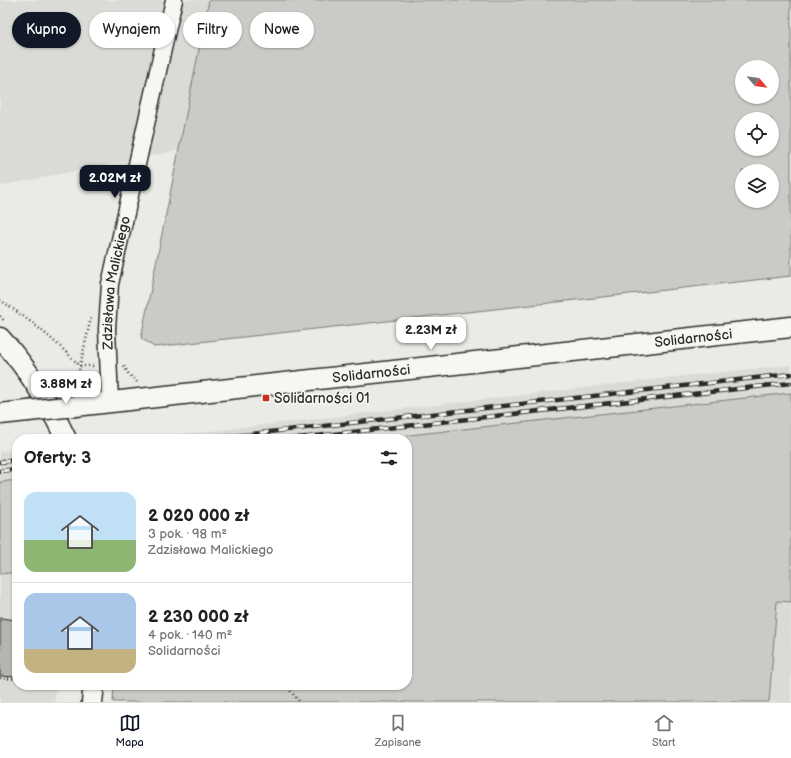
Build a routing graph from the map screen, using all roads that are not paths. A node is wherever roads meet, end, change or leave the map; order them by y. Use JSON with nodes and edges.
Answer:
{"nodes":[{"id":1,"x":174,"y":0,"type":"edge"},
{"id":2,"x":791,"y":327,"type":"edge"},
{"id":3,"x":0,"y":338,"type":"edge"},
{"id":4,"x":110,"y":402,"type":"junction"},
{"id":5,"x":0,"y":414,"type":"edge"},
{"id":6,"x":63,"y":434,"type":"edge"},
{"id":7,"x":93,"y":690,"type":"edge"},
{"id":8,"x":92,"y":702,"type":"edge"}],
"edges":[{"from":1,"to":4,"type":"street","name":"Zdzisława Malickiego"},
{"from":2,"to":4,"type":"street","name":"Solidarności"},
{"from":3,"to":6,"type":"street"},
{"from":4,"to":5,"type":"street","name":"Solidarności","bridge":true},
{"from":7,"to":8,"type":"street"}]}
